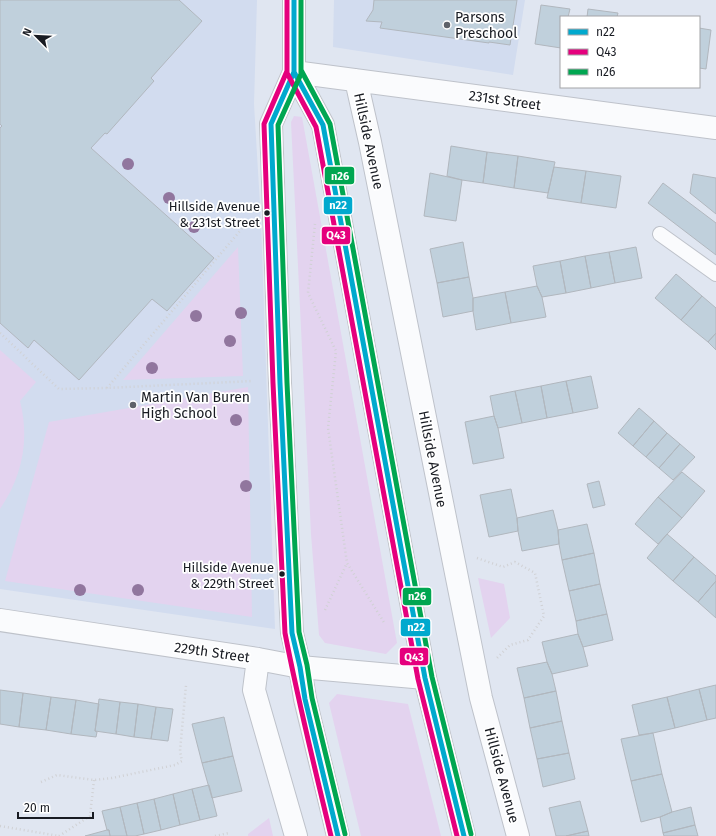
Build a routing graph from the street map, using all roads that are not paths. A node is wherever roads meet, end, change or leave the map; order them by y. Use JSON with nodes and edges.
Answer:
{"nodes":[{"id":1,"x":294,"y":0,"type":"edge"},
{"id":2,"x":294,"y":72,"type":"junction"},
{"id":3,"x":356,"y":80,"type":"junction"},
{"id":4,"x":716,"y":128,"type":"edge"},
{"id":5,"x":660,"y":234,"type":"dead end"},
{"id":6,"x":716,"y":274,"type":"edge"},
{"id":7,"x":0,"y":620,"type":"edge"},
{"id":8,"x":258,"y":659,"type":"junction"},
{"id":9,"x":300,"y":667,"type":"junction"},
{"id":10,"x":425,"y":678,"type":"junction"},
{"id":11,"x":296,"y":836,"type":"edge"},
{"id":12,"x":338,"y":836,"type":"edge"},
{"id":13,"x":464,"y":836,"type":"edge"},
{"id":14,"x":518,"y":836,"type":"edge"}],
"edges":[{"from":1,"to":2,"type":"main road"},
{"from":2,"to":3,"type":"street","name":"231st Street"},
{"from":2,"to":9,"type":"main road"},
{"from":2,"to":10,"type":"main road"},
{"from":3,"to":4,"type":"street","name":"231st Street"},
{"from":3,"to":14,"type":"street","name":"Hillside Avenue"},
{"from":5,"to":6,"type":"lane"},
{"from":7,"to":8,"type":"street","name":"229th Street"},
{"from":8,"to":9,"type":"street","name":"229th Street"},
{"from":8,"to":11,"type":"street"},
{"from":9,"to":10,"type":"street","name":"229th Street"},
{"from":9,"to":12,"type":"main road"},
{"from":10,"to":13,"type":"main road"}]}
